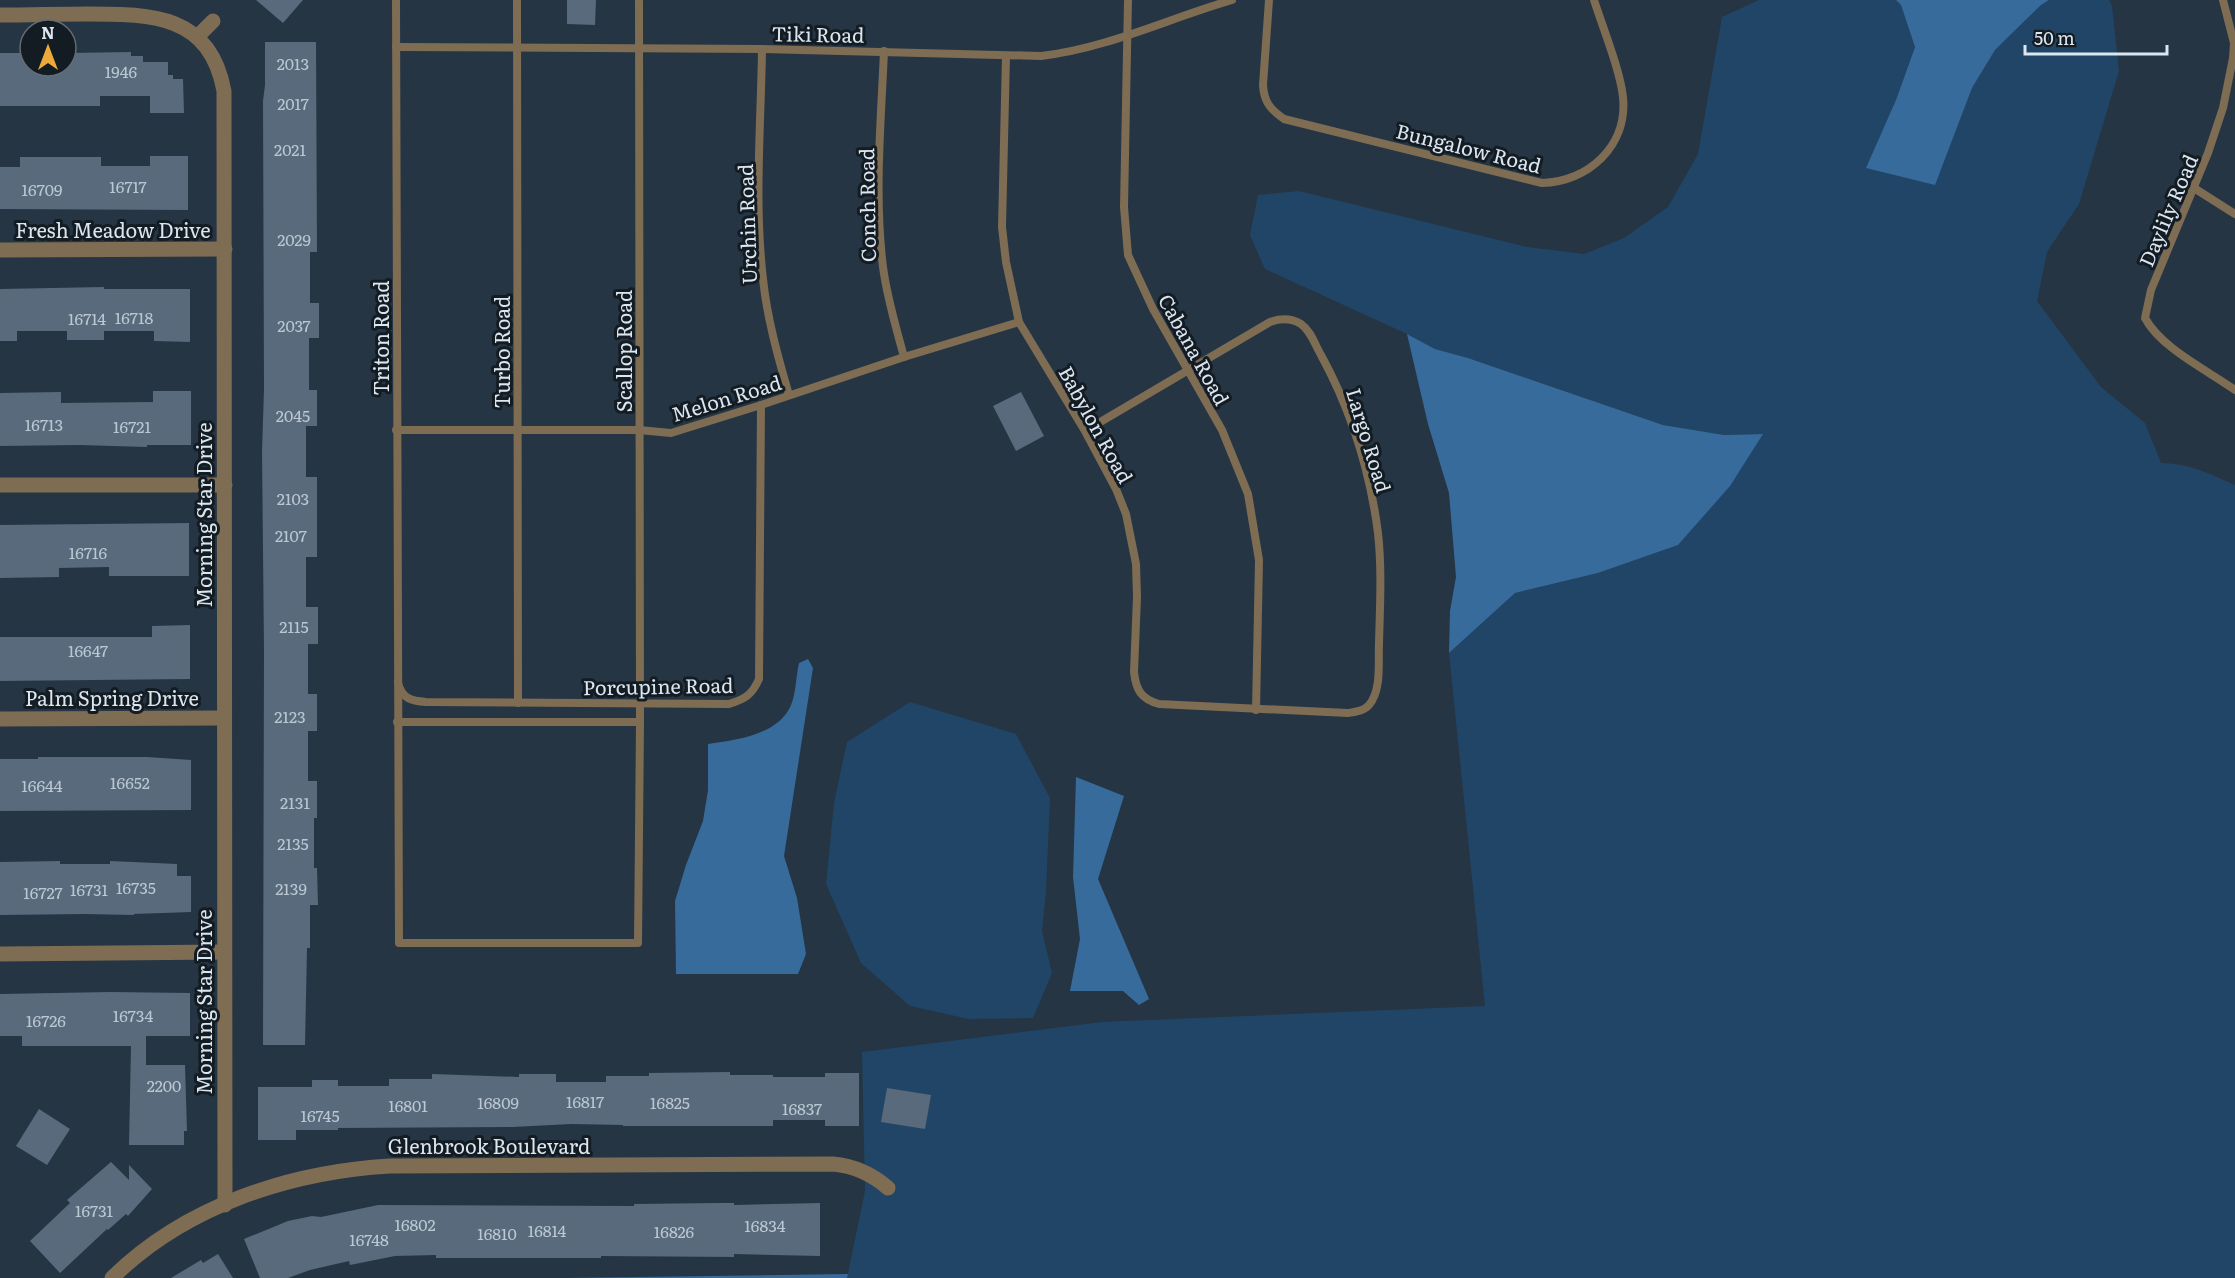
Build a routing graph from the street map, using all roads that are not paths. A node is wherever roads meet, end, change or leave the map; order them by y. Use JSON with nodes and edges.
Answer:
{"nodes":[{"id":1,"x":396,"y":0,"type":"edge"},
{"id":2,"x":517,"y":0,"type":"edge"},
{"id":3,"x":639,"y":0,"type":"edge"},
{"id":4,"x":1128,"y":0,"type":"edge"},
{"id":5,"x":1232,"y":0,"type":"edge"},
{"id":6,"x":1269,"y":0,"type":"edge"},
{"id":7,"x":1594,"y":0,"type":"edge"},
{"id":8,"x":2223,"y":0,"type":"edge"},
{"id":9,"x":0,"y":15,"type":"edge"},
{"id":10,"x":213,"y":21,"type":"dead end"},
{"id":11,"x":198,"y":37,"type":"junction"},
{"id":12,"x":1127,"y":37,"type":"junction"},
{"id":13,"x":2234,"y":39,"type":"edge"},
{"id":14,"x":396,"y":47,"type":"junction"},
{"id":15,"x":639,"y":48,"type":"junction"},
{"id":16,"x":517,"y":49,"type":"junction"},
{"id":17,"x":762,"y":49,"type":"junction"},
{"id":18,"x":884,"y":51,"type":"junction"},
{"id":19,"x":1006,"y":56,"type":"junction"},
{"id":20,"x":2194,"y":188,"type":"junction"},
{"id":21,"x":2235,"y":214,"type":"edge"},
{"id":22,"x":225,"y":249,"type":"junction"},
{"id":23,"x":0,"y":250,"type":"edge"},
{"id":24,"x":1019,"y":322,"type":"junction"},
{"id":25,"x":904,"y":357,"type":"junction"},
{"id":26,"x":1187,"y":369,"type":"junction"},
{"id":27,"x":2235,"y":390,"type":"edge"},
{"id":28,"x":789,"y":395,"type":"junction"},
{"id":29,"x":761,"y":405,"type":"junction"},
{"id":30,"x":396,"y":430,"type":"junction"},
{"id":31,"x":518,"y":430,"type":"junction"},
{"id":32,"x":639,"y":430,"type":"junction"},
{"id":33,"x":1085,"y":431,"type":"junction"},
{"id":34,"x":225,"y":484,"type":"junction"},
{"id":35,"x":0,"y":485,"type":"edge"},
{"id":36,"x":397,"y":676,"type":"junction"},
{"id":37,"x":518,"y":703,"type":"junction"},
{"id":38,"x":640,"y":703,"type":"junction"},
{"id":39,"x":1256,"y":710,"type":"junction"},
{"id":40,"x":224,"y":718,"type":"junction"},
{"id":41,"x":0,"y":719,"type":"edge"},
{"id":42,"x":397,"y":722,"type":"junction"},
{"id":43,"x":640,"y":722,"type":"junction"},
{"id":44,"x":224,"y":952,"type":"junction"},
{"id":45,"x":0,"y":954,"type":"edge"},
{"id":46,"x":888,"y":1188,"type":"dead end"},
{"id":47,"x":225,"y":1205,"type":"junction"},
{"id":48,"x":112,"y":1278,"type":"edge"}],
"edges":[{"from":1,"to":14,"type":"lane","name":"Triton Road"},
{"from":2,"to":16,"type":"lane","name":"Turbo Road"},
{"from":3,"to":15,"type":"lane","name":"Scallop Road"},
{"from":4,"to":12,"type":"lane","name":"Cabana Road"},
{"from":5,"to":12,"type":"lane","name":"Tiki Road"},
{"from":6,"to":7,"type":"lane","name":"Bungalow Road"},
{"from":8,"to":13,"type":"lane","name":"Daylily Road"},
{"from":9,"to":11,"type":"street","name":"Morning Star Drive"},
{"from":10,"to":11,"type":"street"},
{"from":11,"to":22,"type":"street","name":"Morning Star Drive"},
{"from":12,"to":19,"type":"lane","name":"Tiki Road"},
{"from":12,"to":26,"type":"lane","name":"Cabana Road"},
{"from":13,"to":20,"type":"lane","name":"Daylily Road"},
{"from":14,"to":16,"type":"lane","name":"Tiki Road"},
{"from":14,"to":30,"type":"lane","name":"Triton Road"},
{"from":15,"to":16,"type":"lane","name":"Tiki Road"},
{"from":15,"to":17,"type":"lane","name":"Tiki Road"},
{"from":15,"to":32,"type":"lane","name":"Scallop Road"},
{"from":16,"to":31,"type":"lane","name":"Turbo Road"},
{"from":17,"to":18,"type":"lane","name":"Tiki Road"},
{"from":17,"to":28,"type":"lane","name":"Urchin Road"},
{"from":18,"to":19,"type":"lane","name":"Tiki Road"},
{"from":18,"to":25,"type":"lane","name":"Conch Road"},
{"from":19,"to":24,"type":"lane","name":"Babylon Road"},
{"from":20,"to":21,"type":"lane"},
{"from":20,"to":27,"type":"lane","name":"Daylily Road"},
{"from":22,"to":23,"type":"street","name":"Fresh Meadow Drive"},
{"from":22,"to":34,"type":"street","name":"Morning Star Drive"},
{"from":24,"to":25,"type":"lane","name":"Melon Road"},
{"from":24,"to":33,"type":"lane","name":"Babylon Road"},
{"from":25,"to":28,"type":"lane","name":"Melon Road"},
{"from":26,"to":33,"type":"lane","name":"Largo Road"},
{"from":26,"to":39,"type":"lane","name":"Cabana Road"},
{"from":26,"to":39,"type":"lane","name":"Largo Road"},
{"from":28,"to":29,"type":"lane","name":"Melon Road"},
{"from":29,"to":32,"type":"lane","name":"Melon Road"},
{"from":29,"to":38,"type":"lane","name":"Porcupine Road"},
{"from":30,"to":31,"type":"lane","name":"Melon Road"},
{"from":30,"to":36,"type":"lane","name":"Triton Road"},
{"from":31,"to":32,"type":"lane","name":"Melon Road"},
{"from":31,"to":37,"type":"lane","name":"Turbo Road"},
{"from":32,"to":38,"type":"lane","name":"Scallop Road"},
{"from":33,"to":39,"type":"lane","name":"Babylon Road"},
{"from":34,"to":35,"type":"street"},
{"from":34,"to":40,"type":"street","name":"Morning Star Drive"},
{"from":36,"to":37,"type":"lane","name":"Porcupine Road"},
{"from":36,"to":42,"type":"lane","name":"Triton Road"},
{"from":37,"to":38,"type":"lane","name":"Porcupine Road"},
{"from":38,"to":43,"type":"lane","name":"Scallop Road"},
{"from":40,"to":41,"type":"street","name":"Palm Spring Drive"},
{"from":40,"to":44,"type":"street","name":"Morning Star Drive"},
{"from":42,"to":43,"type":"lane"},
{"from":42,"to":43,"type":"lane","name":"Scallop Road"},
{"from":44,"to":45,"type":"street"},
{"from":44,"to":47,"type":"street","name":"Morning Star Drive"},
{"from":46,"to":47,"type":"street","name":"Glenbrook Boulevard"},
{"from":47,"to":48,"type":"street","name":"Glenbrook Boulevard"}]}
